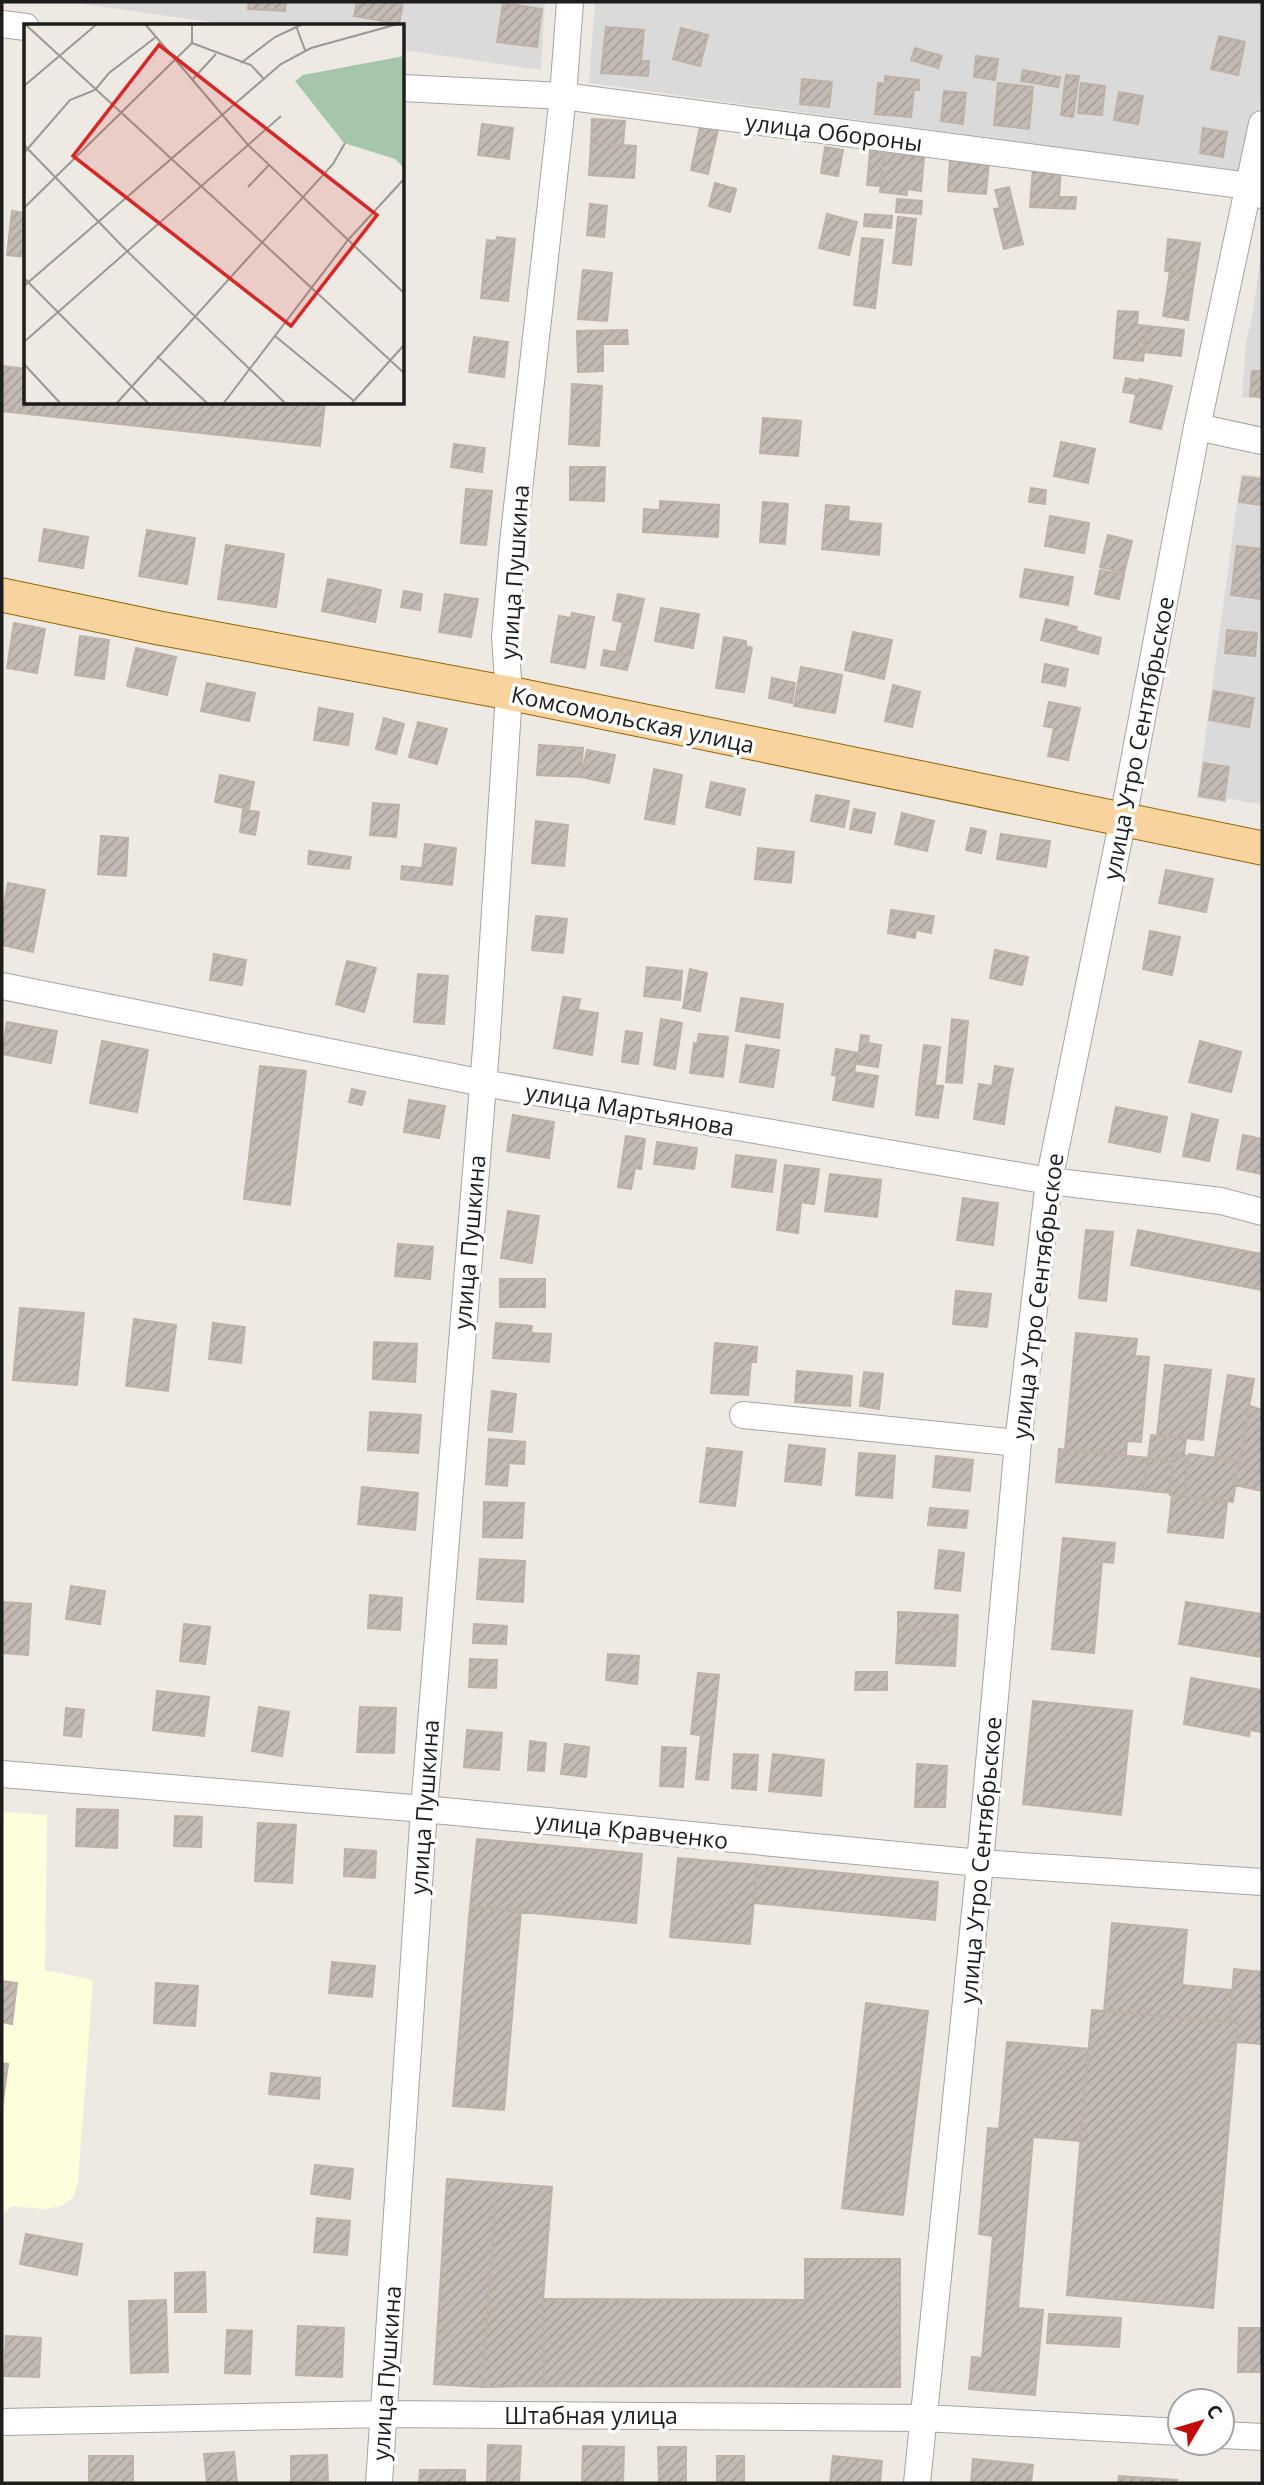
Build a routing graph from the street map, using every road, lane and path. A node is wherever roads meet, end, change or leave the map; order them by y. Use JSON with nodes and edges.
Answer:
{"nodes":[{"id":1,"x":570,"y":2,"type":"edge"},
{"id":2,"x":2,"y":24,"type":"edge"},
{"id":3,"x":24,"y":27,"type":"edge"},
{"id":4,"x":404,"y":88,"type":"edge"},
{"id":5,"x":563,"y":96,"type":"junction"},
{"id":6,"x":1262,"y":124,"type":"edge"},
{"id":7,"x":1256,"y":190,"type":"edge"},
{"id":8,"x":1197,"y":427,"type":"junction"},
{"id":9,"x":1262,"y":441,"type":"edge"},
{"id":10,"x":2,"y":595,"type":"edge"},
{"id":11,"x":509,"y":693,"type":"junction"},
{"id":12,"x":1123,"y":819,"type":"junction"},
{"id":13,"x":1262,"y":848,"type":"edge"},
{"id":14,"x":2,"y":986,"type":"edge"},
{"id":15,"x":483,"y":1083,"type":"junction"},
{"id":16,"x":1049,"y":1181,"type":"junction"},
{"id":17,"x":1262,"y":1212,"type":"edge"},
{"id":18,"x":743,"y":1415,"type":"dead end"},
{"id":19,"x":1018,"y":1443,"type":"junction"},
{"id":20,"x":2,"y":1774,"type":"edge"},
{"id":21,"x":424,"y":1809,"type":"junction"},
{"id":22,"x":980,"y":1863,"type":"junction"},
{"id":23,"x":1262,"y":1882,"type":"edge"},
{"id":24,"x":384,"y":2414,"type":"junction"},
{"id":25,"x":924,"y":2418,"type":"junction"},
{"id":26,"x":2,"y":2422,"type":"edge"},
{"id":27,"x":1166,"y":2431,"type":"edge"},
{"id":28,"x":1236,"y":2436,"type":"edge"},
{"id":29,"x":1262,"y":2437,"type":"edge"},
{"id":30,"x":379,"y":2483,"type":"edge"},
{"id":31,"x":917,"y":2483,"type":"edge"}],
"edges":[{"from":1,"to":5,"type":"street","name":"улица Пушкина"},
{"from":2,"to":3,"type":"street"},
{"from":4,"to":5,"type":"street","name":"улица Обороны"},
{"from":5,"to":7,"type":"street","name":"улица Обороны"},
{"from":5,"to":11,"type":"street","name":"улица Пушкина"},
{"from":6,"to":7,"type":"street","name":"улица Утро Сентябрьское"},
{"from":7,"to":8,"type":"street","name":"улица Утро Сентябрьское"},
{"from":8,"to":9,"type":"street"},
{"from":8,"to":12,"type":"street","name":"улица Утро Сентябрьское"},
{"from":10,"to":11,"type":"main road","name":"Комсомольская улица"},
{"from":11,"to":12,"type":"main road","name":"Комсомольская улица"},
{"from":11,"to":15,"type":"street","name":"улица Пушкина"},
{"from":12,"to":13,"type":"main road","name":"Комсомольская улица"},
{"from":12,"to":16,"type":"street","name":"улица Утро Сентябрьское"},
{"from":14,"to":15,"type":"street","name":"улица Мартьянова"},
{"from":15,"to":16,"type":"street","name":"улица Мартьянова"},
{"from":15,"to":21,"type":"street","name":"улица Пушкина"},
{"from":16,"to":17,"type":"street","name":"улица Мартьянова"},
{"from":16,"to":19,"type":"street","name":"улица Утро Сентябрьское"},
{"from":18,"to":19,"type":"street"},
{"from":19,"to":22,"type":"street","name":"улица Утро Сентябрьское"},
{"from":20,"to":21,"type":"street","name":"улица Кравченко"},
{"from":21,"to":22,"type":"street","name":"улица Кравченко"},
{"from":21,"to":24,"type":"street","name":"улица Пушкина"},
{"from":22,"to":23,"type":"street","name":"улица Кравченко"},
{"from":22,"to":25,"type":"street","name":"улица Утро Сентябрьское"},
{"from":24,"to":25,"type":"street","name":"Штабная улица"},
{"from":24,"to":26,"type":"street","name":"Штабная улица"},
{"from":24,"to":30,"type":"street","name":"улица Пушкина"},
{"from":25,"to":27,"type":"street","name":"Штабная улица"},
{"from":25,"to":31,"type":"street","name":"улица Утро Сентябрьское"},
{"from":28,"to":29,"type":"street"}]}
